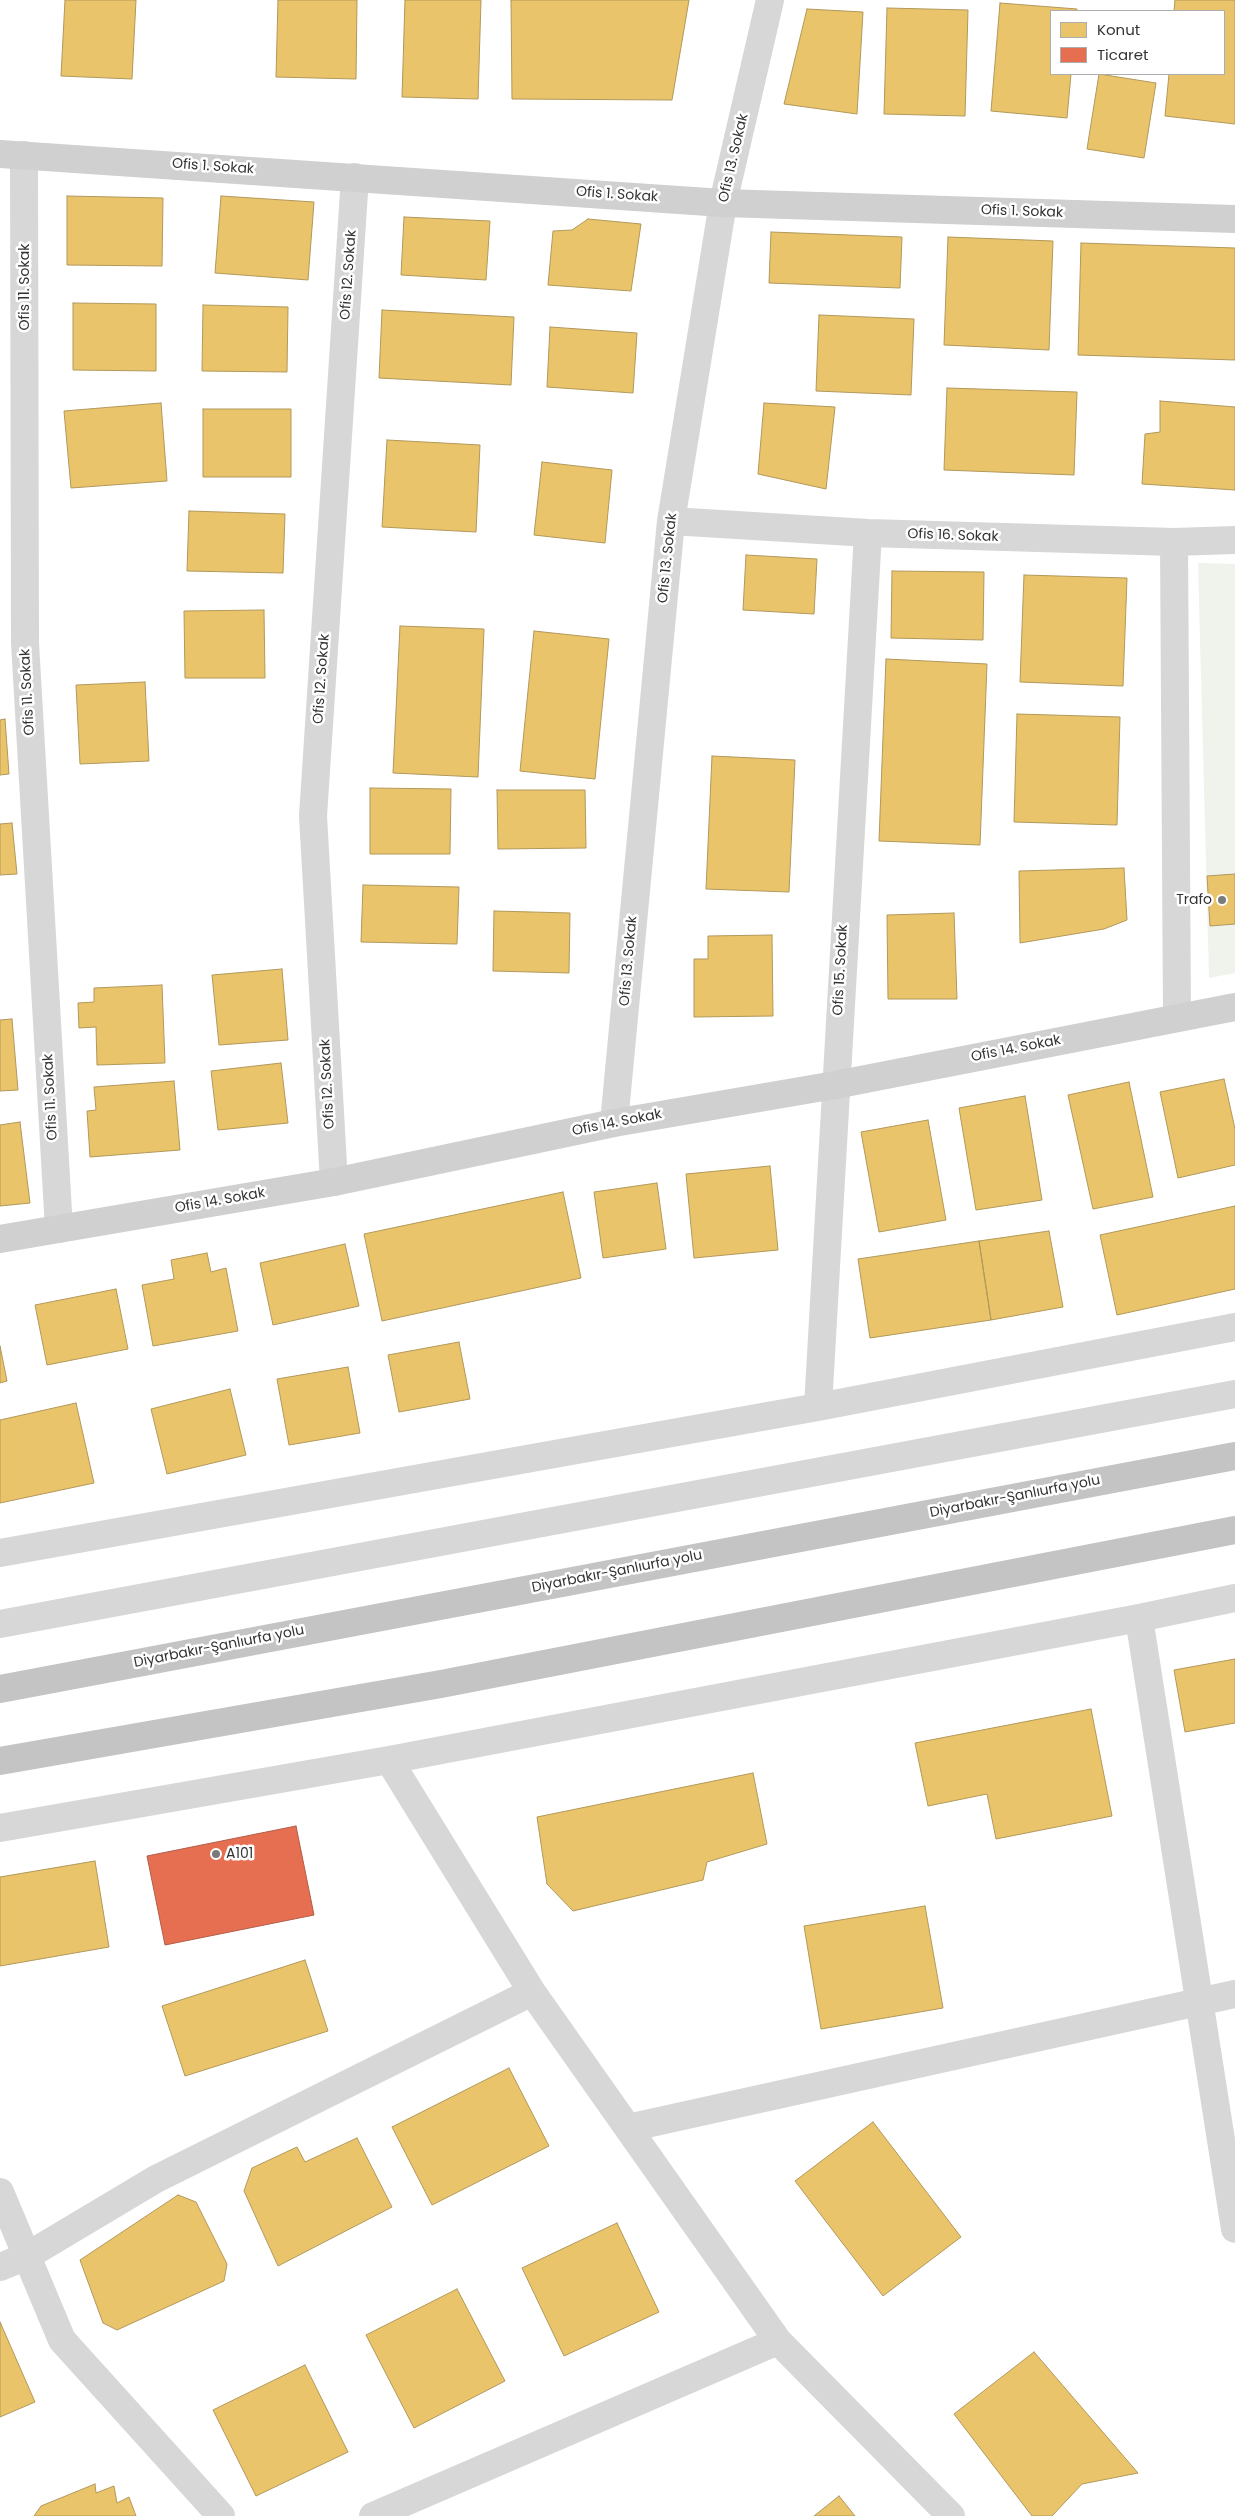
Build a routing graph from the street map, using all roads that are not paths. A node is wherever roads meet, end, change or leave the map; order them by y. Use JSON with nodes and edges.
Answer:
{"nodes":[{"id":1,"x":770,"y":0,"type":"edge"},
{"id":2,"x":12,"y":155,"type":"edge"},
{"id":3,"x":355,"y":176,"type":"junction"},
{"id":4,"x":723,"y":203,"type":"junction"},
{"id":5,"x":1235,"y":219,"type":"edge"},
{"id":6,"x":671,"y":521,"type":"junction"},
{"id":7,"x":868,"y":533,"type":"junction"},
{"id":8,"x":1235,"y":540,"type":"edge"},
{"id":9,"x":1174,"y":542,"type":"junction"},
{"id":10,"x":1235,"y":1007,"type":"edge"},
{"id":11,"x":1177,"y":1017,"type":"junction"},
{"id":12,"x":834,"y":1085,"type":"junction"},
{"id":13,"x":614,"y":1123,"type":"junction"},
{"id":14,"x":334,"y":1182,"type":"junction"},
{"id":15,"x":59,"y":1229,"type":"junction"},
{"id":16,"x":0,"y":1239,"type":"edge"},
{"id":17,"x":1235,"y":1327,"type":"edge"},
{"id":18,"x":1235,"y":1394,"type":"edge"},
{"id":19,"x":818,"y":1407,"type":"junction"},
{"id":20,"x":1235,"y":1456,"type":"edge"},
{"id":21,"x":1235,"y":1530,"type":"edge"},
{"id":22,"x":0,"y":1553,"type":"edge"},
{"id":23,"x":1235,"y":1598,"type":"edge"},
{"id":24,"x":1139,"y":1618,"type":"junction"},
{"id":25,"x":0,"y":1624,"type":"edge"},
{"id":26,"x":0,"y":1689,"type":"edge"},
{"id":27,"x":389,"y":1760,"type":"junction"},
{"id":28,"x":0,"y":1761,"type":"edge"},
{"id":29,"x":0,"y":1828,"type":"edge"},
{"id":30,"x":532,"y":1992,"type":"junction"},
{"id":31,"x":1235,"y":1994,"type":"edge"},
{"id":32,"x":1199,"y":2001,"type":"junction"},
{"id":33,"x":628,"y":2128,"type":"junction"},
{"id":34,"x":0,"y":2192,"type":"edge"},
{"id":35,"x":7,"y":2224,"type":"edge"},
{"id":36,"x":1235,"y":2229,"type":"edge"},
{"id":37,"x":28,"y":2256,"type":"junction"},
{"id":38,"x":0,"y":2267,"type":"edge"},
{"id":39,"x":778,"y":2341,"type":"junction"},
{"id":40,"x":221,"y":2516,"type":"edge"},
{"id":41,"x":373,"y":2516,"type":"edge"},
{"id":42,"x":951,"y":2516,"type":"edge"}],
"edges":[{"from":1,"to":4,"type":"street","name":"Ofis 13. Sokak"},
{"from":2,"to":3,"type":"street","name":"Ofis 1. Sokak"},
{"from":2,"to":15,"type":"street","name":"Ofis 11. Sokak"},
{"from":3,"to":4,"type":"street","name":"Ofis 1. Sokak"},
{"from":3,"to":14,"type":"street","name":"Ofis 12. Sokak"},
{"from":4,"to":5,"type":"street","name":"Ofis 1. Sokak"},
{"from":4,"to":6,"type":"street","name":"Ofis 13. Sokak"},
{"from":6,"to":7,"type":"street","name":"Ofis 16. Sokak"},
{"from":6,"to":13,"type":"street","name":"Ofis 13. Sokak"},
{"from":7,"to":9,"type":"street","name":"Ofis 16. Sokak"},
{"from":7,"to":12,"type":"street","name":"Ofis 15. Sokak"},
{"from":8,"to":9,"type":"street","name":"Ofis 16. Sokak"},
{"from":9,"to":11,"type":"street"},
{"from":10,"to":11,"type":"street","name":"Ofis 14. Sokak"},
{"from":11,"to":12,"type":"street","name":"Ofis 14. Sokak"},
{"from":12,"to":13,"type":"street","name":"Ofis 14. Sokak"},
{"from":12,"to":19,"type":"street","name":"Ofis 15. Sokak"},
{"from":13,"to":14,"type":"street","name":"Ofis 14. Sokak"},
{"from":14,"to":15,"type":"street","name":"Ofis 14. Sokak"},
{"from":15,"to":16,"type":"street","name":"Ofis 14. Sokak"},
{"from":17,"to":19,"type":"street"},
{"from":18,"to":25,"type":"street"},
{"from":19,"to":22,"type":"street"},
{"from":20,"to":26,"type":"highway","name":"Diyarbakır-Şanlıurfa yolu"},
{"from":21,"to":28,"type":"highway"},
{"from":23,"to":24,"type":"street"},
{"from":24,"to":27,"type":"street"},
{"from":24,"to":32,"type":"street"},
{"from":27,"to":29,"type":"street"},
{"from":27,"to":30,"type":"street"},
{"from":30,"to":33,"type":"street"},
{"from":30,"to":37,"type":"street"},
{"from":31,"to":32,"type":"street"},
{"from":32,"to":33,"type":"street"},
{"from":32,"to":36,"type":"street"},
{"from":33,"to":39,"type":"street"},
{"from":34,"to":35,"type":"street"},
{"from":35,"to":37,"type":"street"},
{"from":37,"to":38,"type":"street"},
{"from":37,"to":40,"type":"street"},
{"from":39,"to":41,"type":"street"},
{"from":39,"to":42,"type":"street"}]}
